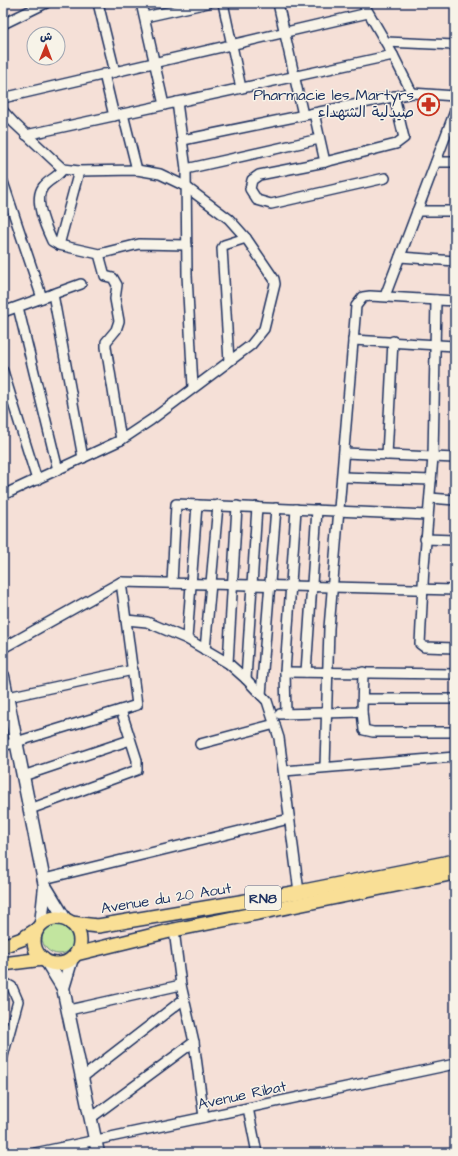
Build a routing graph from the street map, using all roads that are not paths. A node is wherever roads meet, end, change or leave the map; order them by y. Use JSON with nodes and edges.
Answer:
{"nodes":[{"id":1,"x":46,"y":3,"type":"edge"},
{"id":2,"x":98,"y":3,"type":"edge"},
{"id":3,"x":141,"y":3,"type":"edge"},
{"id":4,"x":208,"y":3,"type":"edge"},
{"id":5,"x":223,"y":3,"type":"edge"},
{"id":6,"x":278,"y":3,"type":"edge"},
{"id":7,"x":363,"y":3,"type":"edge"},
{"id":8,"x":28,"y":7,"type":"edge"},
{"id":9,"x":368,"y":13,"type":"junction"},
{"id":10,"x":144,"y":17,"type":"junction"},
{"id":11,"x":3,"y":24,"type":"edge"},
{"id":12,"x":284,"y":32,"type":"junction"},
{"id":13,"x":386,"y":42,"type":"junction"},
{"id":14,"x":232,"y":45,"type":"junction"},
{"id":15,"x":455,"y":45,"type":"edge"},
{"id":16,"x":394,"y":55,"type":"junction"},
{"id":17,"x":155,"y":63,"type":"junction"},
{"id":18,"x":115,"y":72,"type":"junction"},
{"id":19,"x":104,"y":74,"type":"junction"},
{"id":20,"x":295,"y":76,"type":"junction"},
{"id":21,"x":241,"y":88,"type":"junction"},
{"id":22,"x":412,"y":93,"type":"junction"},
{"id":23,"x":394,"y":96,"type":"junction"},
{"id":24,"x":455,"y":96,"type":"edge"},
{"id":25,"x":3,"y":98,"type":"edge"},
{"id":26,"x":177,"y":102,"type":"junction"},
{"id":27,"x":164,"y":105,"type":"junction"},
{"id":28,"x":3,"y":111,"type":"edge"},
{"id":29,"x":455,"y":111,"type":"edge"},
{"id":30,"x":314,"y":113,"type":"junction"},
{"id":31,"x":119,"y":115,"type":"junction"},
{"id":32,"x":304,"y":115,"type":"junction"},
{"id":33,"x":26,"y":135,"type":"junction"},
{"id":34,"x":319,"y":139,"type":"junction"},
{"id":35,"x":183,"y":140,"type":"junction"},
{"id":36,"x":325,"y":162,"type":"junction"},
{"id":37,"x":436,"y":162,"type":"junction"},
{"id":38,"x":455,"y":162,"type":"edge"},
{"id":39,"x":63,"y":169,"type":"junction"},
{"id":40,"x":186,"y":169,"type":"junction"},
{"id":41,"x":137,"y":170,"type":"junction"},
{"id":42,"x":80,"y":171,"type":"junction"},
{"id":43,"x":385,"y":178,"type":"dead end"},
{"id":44,"x":3,"y":182,"type":"edge"},
{"id":45,"x":185,"y":186,"type":"junction"},
{"id":46,"x":455,"y":210,"type":"edge"},
{"id":47,"x":417,"y":211,"type":"junction"},
{"id":48,"x":246,"y":238,"type":"junction"},
{"id":49,"x":59,"y":245,"type":"junction"},
{"id":50,"x":186,"y":245,"type":"junction"},
{"id":51,"x":99,"y":254,"type":"junction"},
{"id":52,"x":400,"y":256,"type":"junction"},
{"id":53,"x":455,"y":261,"type":"edge"},
{"id":54,"x":81,"y":284,"type":"dead end"},
{"id":55,"x":53,"y":294,"type":"junction"},
{"id":56,"x":385,"y":296,"type":"junction"},
{"id":57,"x":42,"y":298,"type":"junction"},
{"id":58,"x":436,"y":300,"type":"junction"},
{"id":59,"x":455,"y":301,"type":"edge"},
{"id":60,"x":18,"y":307,"type":"junction"},
{"id":61,"x":3,"y":312,"type":"edge"},
{"id":62,"x":353,"y":340,"type":"junction"},
{"id":63,"x":393,"y":341,"type":"junction"},
{"id":64,"x":436,"y":344,"type":"junction"},
{"id":65,"x":455,"y":346,"type":"edge"},
{"id":66,"x":229,"y":361,"type":"junction"},
{"id":67,"x":3,"y":372,"type":"edge"},
{"id":68,"x":193,"y":387,"type":"junction"},
{"id":69,"x":121,"y":440,"type":"junction"},
{"id":70,"x":345,"y":453,"type":"junction"},
{"id":71,"x":387,"y":455,"type":"junction"},
{"id":72,"x":433,"y":457,"type":"junction"},
{"id":73,"x":83,"y":458,"type":"junction"},
{"id":74,"x":455,"y":458,"type":"edge"},
{"id":75,"x":58,"y":470,"type":"junction"},
{"id":76,"x":343,"y":477,"type":"junction"},
{"id":77,"x":37,"y":480,"type":"junction"},
{"id":78,"x":431,"y":480,"type":"junction"},
{"id":79,"x":3,"y":494,"type":"edge"},
{"id":80,"x":430,"y":498,"type":"junction"},
{"id":81,"x":455,"y":500,"type":"edge"},
{"id":82,"x":197,"y":505,"type":"junction"},
{"id":83,"x":218,"y":505,"type":"junction"},
{"id":84,"x":237,"y":506,"type":"junction"},
{"id":85,"x":257,"y":507,"type":"junction"},
{"id":86,"x":276,"y":508,"type":"junction"},
{"id":87,"x":296,"y":509,"type":"junction"},
{"id":88,"x":317,"y":510,"type":"junction"},
{"id":89,"x":338,"y":511,"type":"junction"},
{"id":90,"x":428,"y":515,"type":"junction"},
{"id":91,"x":425,"y":539,"type":"junction"},
{"id":92,"x":455,"y":540,"type":"edge"},
{"id":93,"x":121,"y":582,"type":"junction"},
{"id":94,"x":172,"y":583,"type":"junction"},
{"id":95,"x":191,"y":584,"type":"junction"},
{"id":96,"x":211,"y":584,"type":"junction"},
{"id":97,"x":232,"y":585,"type":"junction"},
{"id":98,"x":252,"y":585,"type":"junction"},
{"id":99,"x":270,"y":586,"type":"junction"},
{"id":100,"x":291,"y":586,"type":"junction"},
{"id":101,"x":312,"y":587,"type":"junction"},
{"id":102,"x":332,"y":587,"type":"junction"},
{"id":103,"x":422,"y":589,"type":"junction"},
{"id":104,"x":455,"y":590,"type":"edge"},
{"id":105,"x":126,"y":620,"type":"junction"},
{"id":106,"x":187,"y":639,"type":"junction"},
{"id":107,"x":3,"y":648,"type":"edge"},
{"id":108,"x":455,"y":648,"type":"edge"},
{"id":109,"x":205,"y":650,"type":"junction"},
{"id":110,"x":228,"y":663,"type":"junction"},
{"id":111,"x":133,"y":670,"type":"junction"},
{"id":112,"x":285,"y":672,"type":"junction"},
{"id":113,"x":306,"y":672,"type":"junction"},
{"id":114,"x":326,"y":672,"type":"junction"},
{"id":115,"x":363,"y":672,"type":"junction"},
{"id":116,"x":455,"y":674,"type":"edge"},
{"id":117,"x":3,"y":676,"type":"edge"},
{"id":118,"x":246,"y":679,"type":"junction"},
{"id":119,"x":261,"y":695,"type":"junction"},
{"id":120,"x":5,"y":697,"type":"edge"},
{"id":121,"x":363,"y":699,"type":"junction"},
{"id":122,"x":451,"y":699,"type":"dead end"},
{"id":123,"x":122,"y":710,"type":"junction"},
{"id":124,"x":362,"y":712,"type":"junction"},
{"id":125,"x":325,"y":713,"type":"junction"},
{"id":126,"x":272,"y":714,"type":"junction"},
{"id":127,"x":286,"y":714,"type":"junction"},
{"id":128,"x":275,"y":724,"type":"junction"},
{"id":129,"x":455,"y":732,"type":"edge"},
{"id":130,"x":130,"y":740,"type":"junction"},
{"id":131,"x":16,"y":742,"type":"junction"},
{"id":132,"x":200,"y":744,"type":"dead end"},
{"id":133,"x":3,"y":746,"type":"edge"},
{"id":134,"x":455,"y":757,"type":"edge"},
{"id":135,"x":325,"y":767,"type":"junction"},
{"id":136,"x":284,"y":771,"type":"junction"},
{"id":137,"x":23,"y":776,"type":"junction"},
{"id":138,"x":30,"y":809,"type":"junction"},
{"id":139,"x":289,"y":819,"type":"junction"},
{"id":140,"x":455,"y":861,"type":"edge"},
{"id":141,"x":455,"y":873,"type":"edge"},
{"id":142,"x":45,"y":882,"type":"junction"},
{"id":143,"x":299,"y":892,"type":"junction"},
{"id":144,"x":68,"y":921,"type":"junction"},
{"id":145,"x":38,"y":927,"type":"junction"},
{"id":146,"x":174,"y":930,"type":"junction"},
{"id":147,"x":3,"y":946,"type":"edge"},
{"id":148,"x":74,"y":956,"type":"junction"},
{"id":149,"x":45,"y":960,"type":"junction"},
{"id":150,"x":3,"y":964,"type":"edge"},
{"id":151,"x":3,"y":982,"type":"edge"},
{"id":152,"x":181,"y":985,"type":"junction"},
{"id":153,"x":63,"y":988,"type":"junction"},
{"id":154,"x":184,"y":1000,"type":"junction"},
{"id":155,"x":69,"y":1010,"type":"junction"},
{"id":156,"x":194,"y":1042,"type":"junction"},
{"id":157,"x":3,"y":1056,"type":"edge"},
{"id":158,"x":455,"y":1064,"type":"edge"},
{"id":159,"x":83,"y":1076,"type":"junction"},
{"id":160,"x":248,"y":1108,"type":"junction"},
{"id":161,"x":204,"y":1117,"type":"junction"},
{"id":162,"x":91,"y":1118,"type":"junction"},
{"id":163,"x":96,"y":1140,"type":"junction"},
{"id":164,"x":35,"y":1153,"type":"edge"},
{"id":165,"x":98,"y":1153,"type":"edge"},
{"id":166,"x":257,"y":1153,"type":"edge"}],
"edges":[{"from":1,"to":8,"type":"street"},
{"from":2,"to":18,"type":"street"},
{"from":3,"to":10,"type":"street"},
{"from":4,"to":10,"type":"street"},
{"from":5,"to":14,"type":"street"},
{"from":6,"to":12,"type":"street"},
{"from":7,"to":9,"type":"street"},
{"from":8,"to":11,"type":"street"},
{"from":9,"to":12,"type":"street"},
{"from":9,"to":13,"type":"street"},
{"from":10,"to":17,"type":"street"},
{"from":12,"to":14,"type":"street"},
{"from":12,"to":20,"type":"street"},
{"from":13,"to":15,"type":"street"},
{"from":13,"to":16,"type":"street"},
{"from":14,"to":17,"type":"street"},
{"from":14,"to":21,"type":"street"},
{"from":16,"to":20,"type":"street"},
{"from":16,"to":22,"type":"street"},
{"from":17,"to":18,"type":"street"},
{"from":17,"to":27,"type":"street"},
{"from":18,"to":19,"type":"street"},
{"from":19,"to":25,"type":"street"},
{"from":19,"to":31,"type":"street"},
{"from":20,"to":21,"type":"street"},
{"from":20,"to":32,"type":"street"},
{"from":21,"to":26,"type":"street"},
{"from":22,"to":23,"type":"street"},
{"from":22,"to":24,"type":"street"},
{"from":23,"to":30,"type":"street"},
{"from":23,"to":36,"type":"street"},
{"from":26,"to":27,"type":"street"},
{"from":26,"to":35,"type":"street"},
{"from":27,"to":31,"type":"street"},
{"from":28,"to":33,"type":"street"},
{"from":29,"to":37,"type":"street"},
{"from":30,"to":32,"type":"street"},
{"from":30,"to":34,"type":"street"},
{"from":31,"to":33,"type":"street"},
{"from":31,"to":41,"type":"street"},
{"from":32,"to":35,"type":"street"},
{"from":33,"to":39,"type":"street"},
{"from":34,"to":36,"type":"street"},
{"from":34,"to":40,"type":"street"},
{"from":35,"to":40,"type":"street"},
{"from":36,"to":43,"type":"street"},
{"from":37,"to":38,"type":"street"},
{"from":37,"to":47,"type":"street"},
{"from":39,"to":42,"type":"street"},
{"from":39,"to":49,"type":"street"},
{"from":40,"to":45,"type":"street"},
{"from":41,"to":42,"type":"street"},
{"from":41,"to":45,"type":"street"},
{"from":42,"to":49,"type":"street"},
{"from":44,"to":57,"type":"street"},
{"from":45,"to":48,"type":"street"},
{"from":45,"to":50,"type":"street"},
{"from":46,"to":47,"type":"street"},
{"from":47,"to":52,"type":"street"},
{"from":48,"to":66,"type":"street"},
{"from":48,"to":66,"type":"street"},
{"from":49,"to":51,"type":"street"},
{"from":50,"to":51,"type":"street"},
{"from":50,"to":68,"type":"street"},
{"from":51,"to":69,"type":"street"},
{"from":52,"to":53,"type":"street"},
{"from":52,"to":56,"type":"street"},
{"from":54,"to":55,"type":"street"},
{"from":55,"to":57,"type":"street"},
{"from":55,"to":73,"type":"street"},
{"from":56,"to":58,"type":"street"},
{"from":56,"to":62,"type":"street"},
{"from":57,"to":60,"type":"street"},
{"from":58,"to":59,"type":"street"},
{"from":58,"to":64,"type":"street"},
{"from":60,"to":61,"type":"street"},
{"from":60,"to":75,"type":"street"},
{"from":62,"to":63,"type":"street"},
{"from":62,"to":70,"type":"street"},
{"from":63,"to":64,"type":"street"},
{"from":63,"to":71,"type":"street"},
{"from":64,"to":65,"type":"street"},
{"from":64,"to":72,"type":"street"},
{"from":66,"to":68,"type":"street"},
{"from":67,"to":77,"type":"street"},
{"from":68,"to":69,"type":"street"},
{"from":69,"to":73,"type":"street"},
{"from":70,"to":71,"type":"street"},
{"from":70,"to":76,"type":"street"},
{"from":71,"to":72,"type":"street"},
{"from":72,"to":74,"type":"street"},
{"from":72,"to":78,"type":"street"},
{"from":73,"to":75,"type":"street"},
{"from":75,"to":77,"type":"street"},
{"from":76,"to":78,"type":"street"},
{"from":76,"to":89,"type":"street"},
{"from":77,"to":79,"type":"street"},
{"from":78,"to":80,"type":"street"},
{"from":80,"to":81,"type":"street"},
{"from":80,"to":90,"type":"street"},
{"from":82,"to":83,"type":"street"},
{"from":82,"to":94,"type":"street"},
{"from":82,"to":95,"type":"street"},
{"from":83,"to":84,"type":"street"},
{"from":83,"to":96,"type":"street"},
{"from":84,"to":85,"type":"street"},
{"from":84,"to":97,"type":"street"},
{"from":85,"to":86,"type":"street"},
{"from":85,"to":98,"type":"street"},
{"from":86,"to":87,"type":"street"},
{"from":86,"to":99,"type":"street"},
{"from":87,"to":88,"type":"street"},
{"from":87,"to":100,"type":"street"},
{"from":88,"to":89,"type":"street"},
{"from":88,"to":101,"type":"street"},
{"from":89,"to":90,"type":"street"},
{"from":89,"to":102,"type":"street"},
{"from":90,"to":91,"type":"street"},
{"from":91,"to":92,"type":"street"},
{"from":91,"to":103,"type":"street"},
{"from":93,"to":94,"type":"street"},
{"from":93,"to":105,"type":"street"},
{"from":93,"to":107,"type":"street"},
{"from":94,"to":95,"type":"street"},
{"from":95,"to":96,"type":"street"},
{"from":95,"to":106,"type":"street"},
{"from":96,"to":97,"type":"street"},
{"from":96,"to":109,"type":"street"},
{"from":97,"to":98,"type":"street"},
{"from":97,"to":110,"type":"street"},
{"from":98,"to":99,"type":"street"},
{"from":98,"to":118,"type":"street"},
{"from":99,"to":100,"type":"street"},
{"from":99,"to":119,"type":"street"},
{"from":100,"to":101,"type":"street"},
{"from":100,"to":112,"type":"street"},
{"from":101,"to":102,"type":"street"},
{"from":101,"to":113,"type":"street"},
{"from":102,"to":103,"type":"street"},
{"from":102,"to":114,"type":"street"},
{"from":103,"to":104,"type":"street"},
{"from":103,"to":108,"type":"street"},
{"from":105,"to":106,"type":"street"},
{"from":105,"to":111,"type":"street"},
{"from":106,"to":109,"type":"street"},
{"from":109,"to":110,"type":"street"},
{"from":110,"to":118,"type":"street"},
{"from":111,"to":120,"type":"street"},
{"from":111,"to":123,"type":"street"},
{"from":112,"to":113,"type":"street"},
{"from":112,"to":127,"type":"street"},
{"from":113,"to":114,"type":"street"},
{"from":114,"to":115,"type":"street"},
{"from":114,"to":125,"type":"street"},
{"from":115,"to":116,"type":"street"},
{"from":115,"to":121,"type":"street"},
{"from":117,"to":120,"type":"street"},
{"from":118,"to":119,"type":"street"},
{"from":119,"to":126,"type":"street"},
{"from":120,"to":131,"type":"street"},
{"from":121,"to":122,"type":"street"},
{"from":121,"to":124,"type":"street"},
{"from":123,"to":130,"type":"street"},
{"from":123,"to":131,"type":"street"},
{"from":124,"to":125,"type":"street"},
{"from":124,"to":129,"type":"street"},
{"from":125,"to":127,"type":"street"},
{"from":125,"to":135,"type":"street"},
{"from":126,"to":127,"type":"street"},
{"from":126,"to":128,"type":"street"},
{"from":128,"to":132,"type":"street"},
{"from":128,"to":136,"type":"street"},
{"from":130,"to":137,"type":"street"},
{"from":130,"to":138,"type":"street"},
{"from":131,"to":133,"type":"street"},
{"from":131,"to":137,"type":"street"},
{"from":134,"to":135,"type":"street"},
{"from":135,"to":136,"type":"street"},
{"from":136,"to":139,"type":"street"},
{"from":137,"to":138,"type":"street"},
{"from":138,"to":142,"type":"street"},
{"from":139,"to":142,"type":"street"},
{"from":139,"to":143,"type":"street"},
{"from":140,"to":143,"type":"main road","name":"Avenue du 20 Aout","number":"RN8"},
{"from":141,"to":146,"type":"main road","name":"Avenue du 20 Aout","number":"RN8"},
{"from":142,"to":144,"type":"street"},
{"from":142,"to":145,"type":"street"},
{"from":143,"to":144,"type":"main road","name":"Avenue du 20 Aout","number":"RN8"},
{"from":144,"to":145,"type":"main road","number":"RN8"},
{"from":144,"to":148,"type":"main road"},
{"from":145,"to":147,"type":"main road","number":"RN8"},
{"from":145,"to":149,"type":"main road"},
{"from":146,"to":148,"type":"main road","name":"Avenue du 20 Aout","number":"RN8"},
{"from":146,"to":152,"type":"street"},
{"from":148,"to":149,"type":"main road","number":"RN8"},
{"from":148,"to":153,"type":"street"},
{"from":149,"to":150,"type":"main road","number":"RN8"},
{"from":149,"to":153,"type":"street"},
{"from":151,"to":157,"type":"street"},
{"from":152,"to":154,"type":"street"},
{"from":152,"to":155,"type":"street"},
{"from":153,"to":155,"type":"street"},
{"from":154,"to":156,"type":"street"},
{"from":154,"to":159,"type":"street"},
{"from":155,"to":159,"type":"street"},
{"from":156,"to":161,"type":"street"},
{"from":156,"to":162,"type":"street"},
{"from":158,"to":160,"type":"street","name":"Avenue Ribat"},
{"from":159,"to":162,"type":"street"},
{"from":160,"to":161,"type":"street","name":"Avenue Ribat"},
{"from":160,"to":166,"type":"street"},
{"from":161,"to":163,"type":"street","name":"Avenue Ribat"},
{"from":162,"to":163,"type":"street"},
{"from":163,"to":164,"type":"street","name":"Avenue Ribat"},
{"from":163,"to":165,"type":"street"}]}
